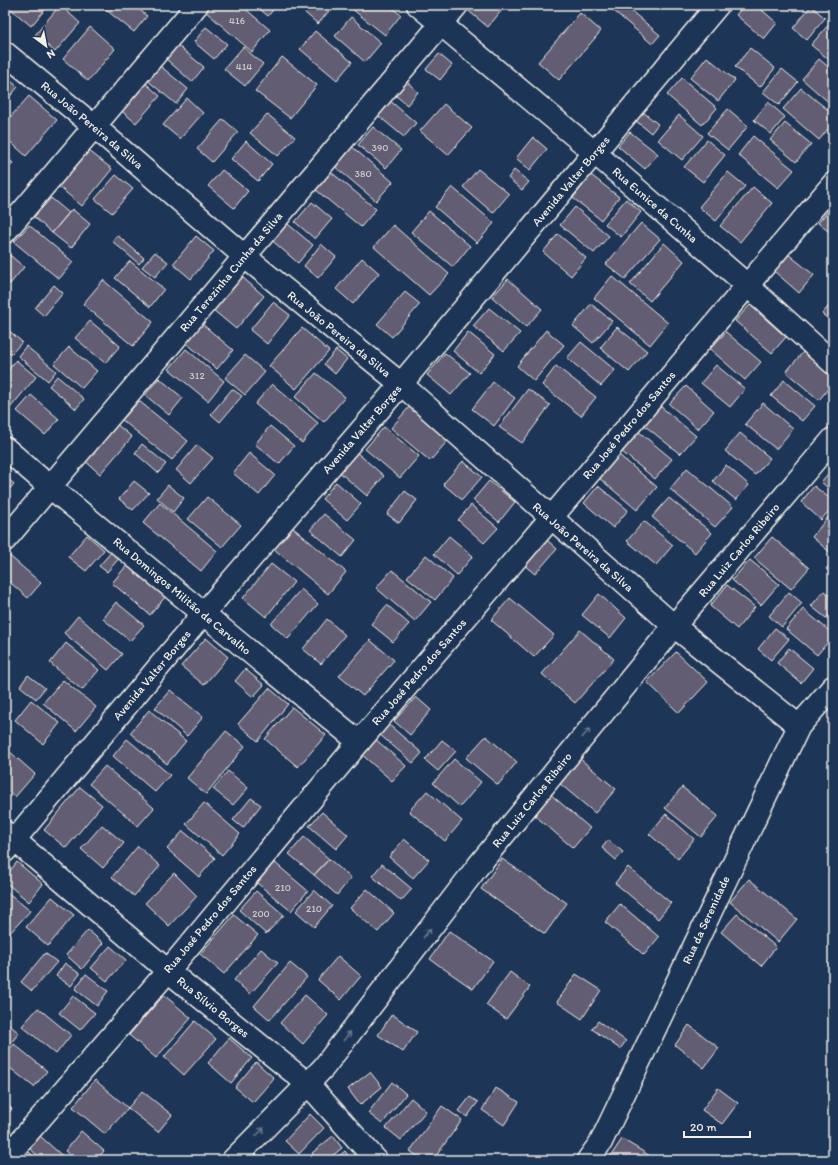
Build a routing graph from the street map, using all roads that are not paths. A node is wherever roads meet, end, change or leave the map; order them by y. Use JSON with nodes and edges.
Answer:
{"nodes":[{"id":1,"x":197,"y":5,"type":"edge"},
{"id":2,"x":418,"y":5,"type":"edge"},
{"id":3,"x":457,"y":5,"type":"edge"},
{"id":4,"x":718,"y":5,"type":"edge"},
{"id":5,"x":441,"y":24,"type":"junction"},
{"id":6,"x":5,"y":53,"type":"edge"},
{"id":7,"x":96,"y":127,"type":"junction"},
{"id":8,"x":595,"y":153,"type":"junction"},
{"id":9,"x":833,"y":184,"type":"edge"},
{"id":10,"x":5,"y":232,"type":"edge"},
{"id":11,"x":244,"y":256,"type":"junction"},
{"id":12,"x":747,"y":285,"type":"junction"},
{"id":13,"x":833,"y":363,"type":"edge"},
{"id":14,"x":401,"y":384,"type":"junction"},
{"id":15,"x":833,"y":439,"type":"edge"},
{"id":16,"x":5,"y":448,"type":"edge"},
{"id":17,"x":50,"y":487,"type":"junction"},
{"id":18,"x":551,"y":518,"type":"junction"},
{"id":19,"x":5,"y":540,"type":"edge"},
{"id":20,"x":203,"y":614,"type":"junction"},
{"id":21,"x":674,"y":626,"type":"junction"},
{"id":22,"x":833,"y":687,"type":"edge"},
{"id":23,"x":799,"y":726,"type":"junction"},
{"id":24,"x":359,"y":742,"type":"junction"},
{"id":25,"x":8,"y":841,"type":"edge"},
{"id":26,"x":168,"y":971,"type":"junction"},
{"id":27,"x":308,"y":1084,"type":"junction"},
{"id":28,"x":5,"y":1159,"type":"edge"},
{"id":29,"x":232,"y":1160,"type":"edge"},
{"id":30,"x":376,"y":1160,"type":"edge"},
{"id":31,"x":588,"y":1160,"type":"edge"}],
"edges":[{"from":1,"to":7,"type":"street"},
{"from":2,"to":5,"type":"street","name":"Rua Eunice da Cunha"},
{"from":3,"to":5,"type":"street","name":"Rua Terezinha Cunha da Silva"},
{"from":4,"to":8,"type":"street","name":"Avenida Valter Borges"},
{"from":5,"to":8,"type":"street","name":"Rua Eunice da Cunha"},
{"from":5,"to":11,"type":"street","name":"Rua Terezinha Cunha da Silva"},
{"from":6,"to":7,"type":"street","name":"Rua João Pereira da Silva"},
{"from":7,"to":10,"type":"street"},
{"from":7,"to":11,"type":"street","name":"Rua João Pereira da Silva"},
{"from":8,"to":12,"type":"street","name":"Rua Eunice da Cunha"},
{"from":8,"to":14,"type":"street","name":"Avenida Valter Borges"},
{"from":9,"to":12,"type":"street","name":"Rua José Pedro dos Santos"},
{"from":11,"to":14,"type":"street","name":"Rua João Pereira da Silva"},
{"from":11,"to":17,"type":"street","name":"Rua Terezinha Cunha da Silva"},
{"from":12,"to":13,"type":"street","name":"Rua Eunice da Cunha"},
{"from":12,"to":18,"type":"street","name":"Rua José Pedro dos Santos"},
{"from":14,"to":18,"type":"street","name":"Rua João Pereira da Silva"},
{"from":14,"to":20,"type":"street","name":"Avenida Valter Borges"},
{"from":15,"to":21,"type":"street","name":"Rua Luiz Carlos Ribeiro"},
{"from":16,"to":17,"type":"street","name":"Rua Domingos Militão de Carvalho"},
{"from":17,"to":19,"type":"street","name":"Rua Terezinha Cunha da Silva"},
{"from":17,"to":20,"type":"street","name":"Rua Domingos Militão de Carvalho"},
{"from":18,"to":21,"type":"street","name":"Rua João Pereira da Silva"},
{"from":18,"to":24,"type":"street","name":"Rua José Pedro dos Santos"},
{"from":20,"to":24,"type":"street","name":"Rua Domingos Militão de Carvalho"},
{"from":20,"to":25,"type":"street","name":"Avenida Valter Borges"},
{"from":21,"to":23,"type":"street","name":"Rua João Pereira da Silva"},
{"from":27,"to":21,"type":"street","name":"Rua Luiz Carlos Ribeiro","one_way":true},
{"from":22,"to":23,"type":"street","name":"Rua da Serenidade"},
{"from":23,"to":31,"type":"street","name":"Rua da Serenidade"},
{"from":24,"to":26,"type":"street","name":"Rua José Pedro dos Santos"},
{"from":25,"to":26,"type":"street","name":"Rua Sílvio Borges"},
{"from":26,"to":27,"type":"street","name":"Rua Sílvio Borges"},
{"from":26,"to":28,"type":"street","name":"Rua José Pedro dos Santos"},
{"from":29,"to":27,"type":"street","name":"Rua Luiz Carlos Ribeiro","one_way":true},
{"from":27,"to":30,"type":"street","name":"Rua Sílvio Borges"}]}
